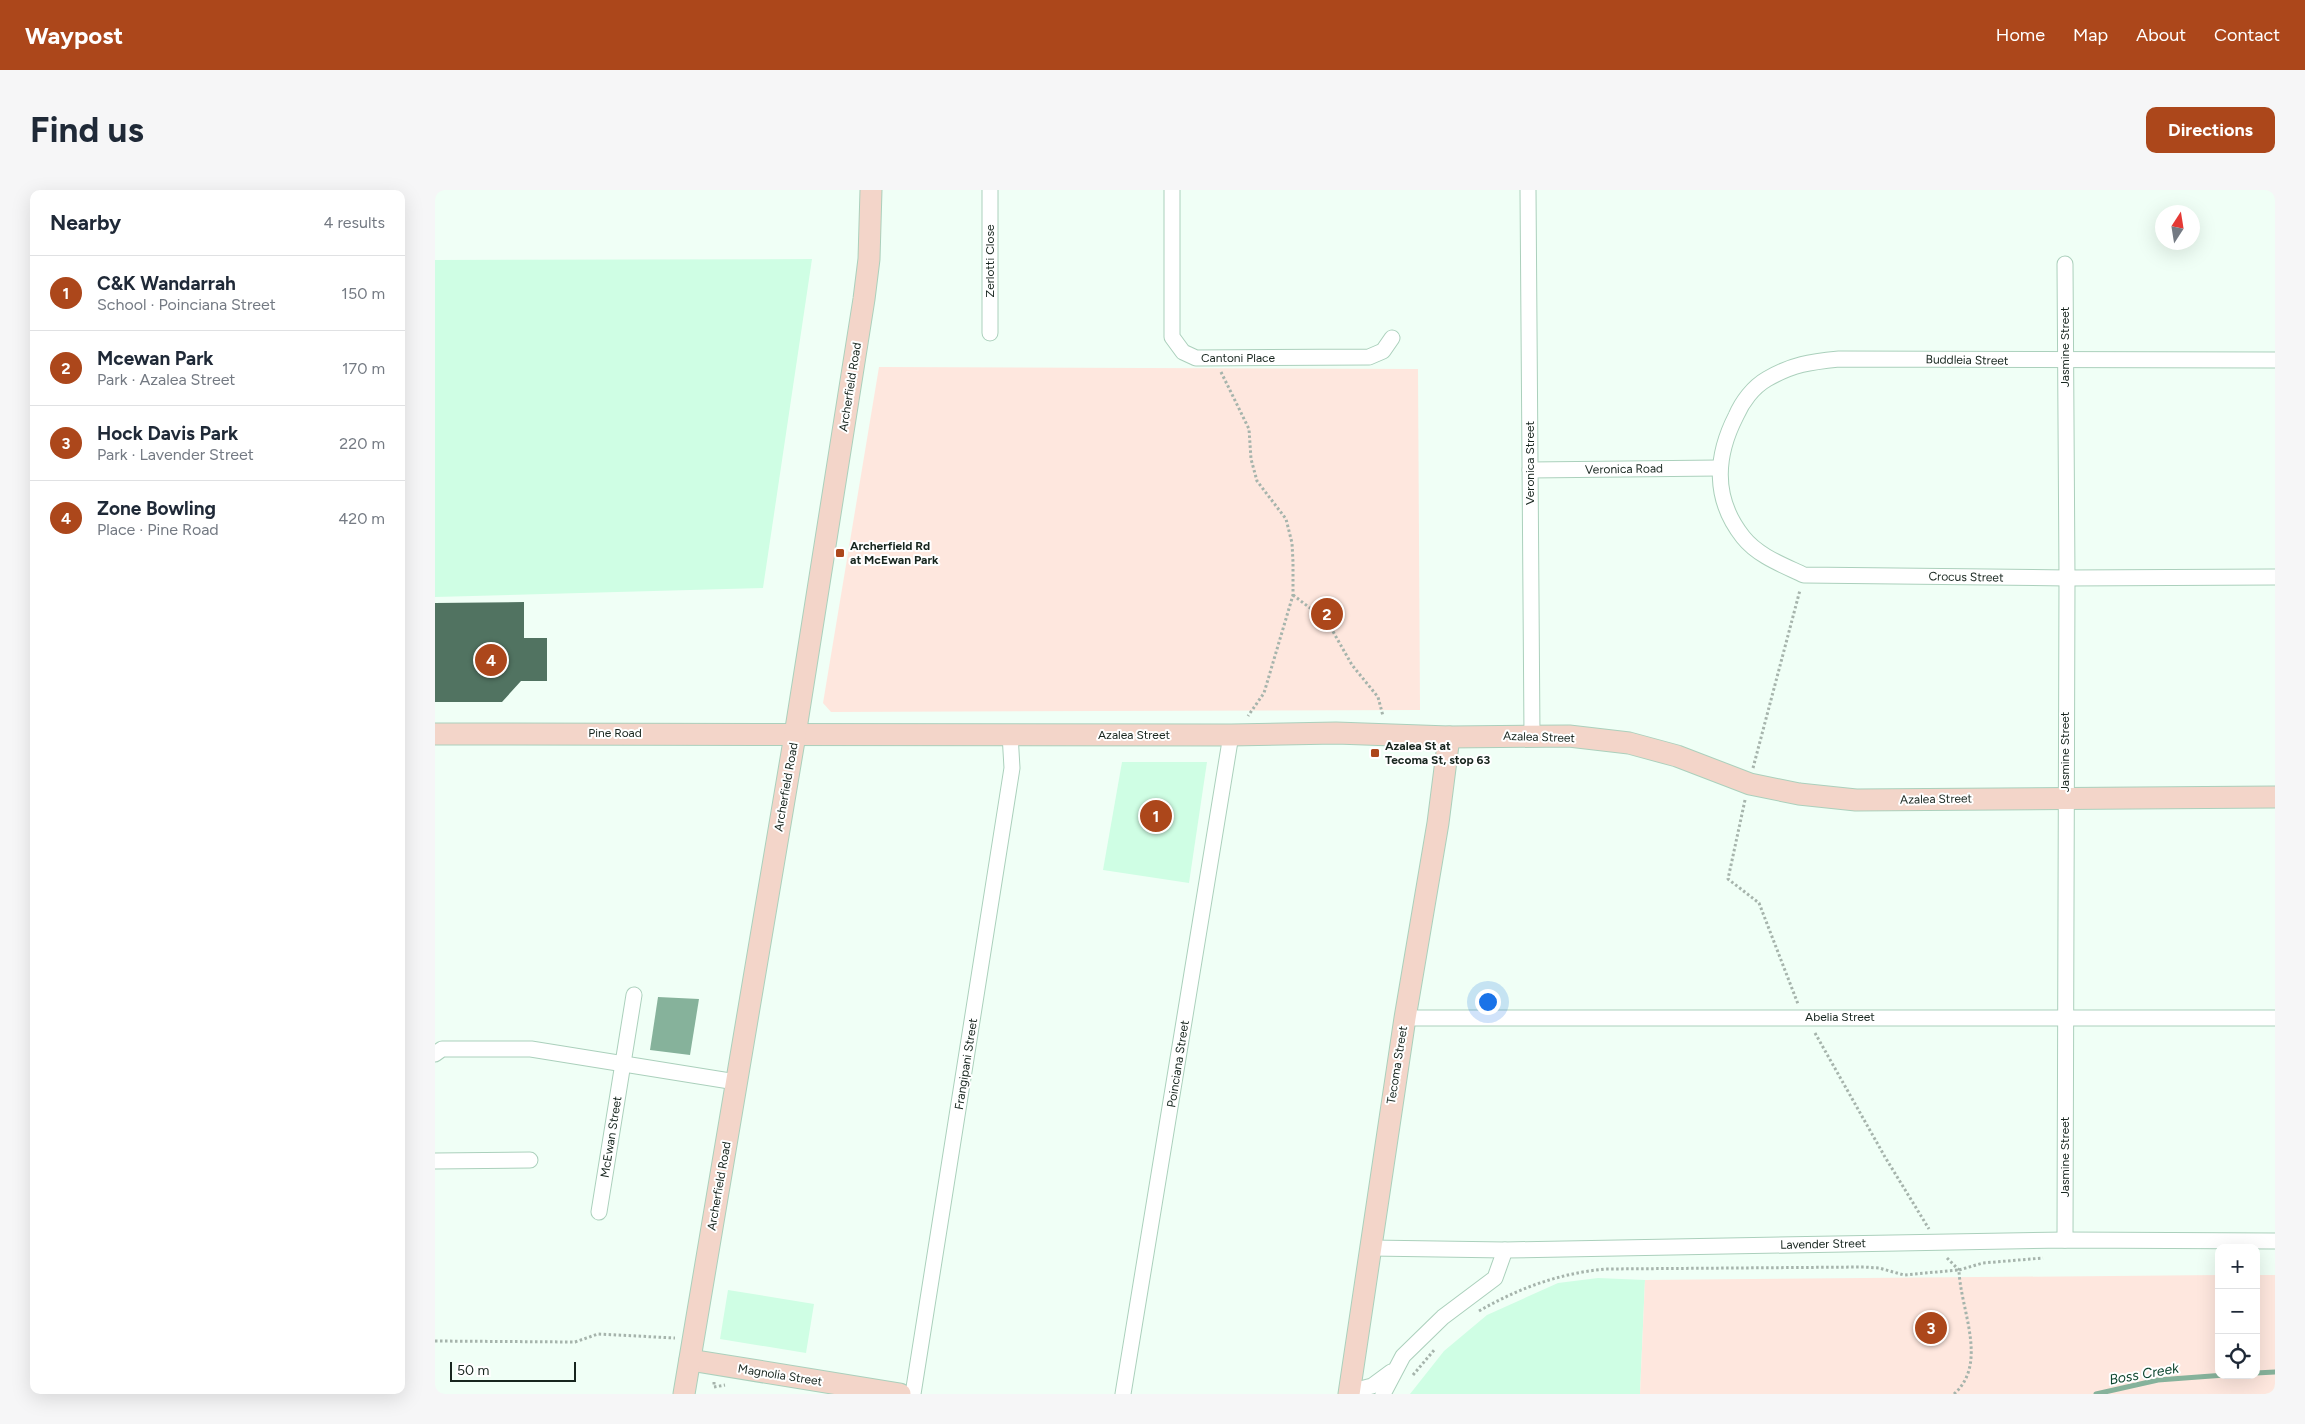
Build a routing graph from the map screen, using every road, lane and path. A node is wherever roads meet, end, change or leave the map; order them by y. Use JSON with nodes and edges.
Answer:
{"nodes":[{"id":1,"x":871,"y":190,"type":"edge"},
{"id":2,"x":990,"y":190,"type":"edge"},
{"id":3,"x":1172,"y":190,"type":"edge"},
{"id":4,"x":1528,"y":190,"type":"edge"},
{"id":5,"x":2065,"y":264,"type":"dead end"},
{"id":6,"x":989,"y":332,"type":"dead end"},
{"id":7,"x":1392,"y":338,"type":"dead end"},
{"id":8,"x":1216,"y":358,"type":"junction"},
{"id":9,"x":2275,"y":360,"type":"edge"},
{"id":10,"x":2065,"y":361,"type":"junction"},
{"id":11,"x":1719,"y":468,"type":"junction"},
{"id":12,"x":1530,"y":470,"type":"junction"},
{"id":13,"x":1804,"y":575,"type":"junction"},
{"id":14,"x":2275,"y":577,"type":"edge"},
{"id":15,"x":2067,"y":578,"type":"junction"},
{"id":16,"x":1293,"y":595,"type":"junction"},
{"id":17,"x":435,"y":734,"type":"edge"},
{"id":18,"x":1010,"y":734,"type":"junction"},
{"id":19,"x":795,"y":735,"type":"junction"},
{"id":20,"x":1231,"y":735,"type":"junction"},
{"id":21,"x":1394,"y":735,"type":"junction"},
{"id":22,"x":1532,"y":735,"type":"junction"},
{"id":23,"x":1449,"y":737,"type":"junction"},
{"id":24,"x":1750,"y":784,"type":"junction"},
{"id":25,"x":2275,"y":797,"type":"edge"},
{"id":26,"x":2065,"y":798,"type":"junction"},
{"id":27,"x":634,"y":995,"type":"dead end"},
{"id":28,"x":1806,"y":1017,"type":"junction"},
{"id":29,"x":1405,"y":1018,"type":"junction"},
{"id":30,"x":2275,"y":1018,"type":"edge"},
{"id":31,"x":2065,"y":1019,"type":"junction"},
{"id":32,"x":435,"y":1054,"type":"edge"},
{"id":33,"x":623,"y":1062,"type":"junction"},
{"id":34,"x":736,"y":1082,"type":"junction"},
{"id":35,"x":530,"y":1160,"type":"dead end"},
{"id":36,"x":435,"y":1161,"type":"edge"},
{"id":37,"x":599,"y":1212,"type":"dead end"},
{"id":38,"x":2065,"y":1240,"type":"junction"},
{"id":39,"x":2275,"y":1241,"type":"edge"},
{"id":40,"x":1931,"y":1242,"type":"junction"},
{"id":41,"x":1371,"y":1248,"type":"junction"},
{"id":42,"x":1505,"y":1250,"type":"junction"},
{"id":43,"x":2051,"y":1257,"type":"dead end"},
{"id":44,"x":1959,"y":1270,"type":"junction"},
{"id":45,"x":1474,"y":1315,"type":"dead end"},
{"id":46,"x":693,"y":1339,"type":"junction"},
{"id":47,"x":435,"y":1341,"type":"edge"},
{"id":48,"x":1441,"y":1342,"type":"dead end"},
{"id":49,"x":690,"y":1360,"type":"junction"},
{"id":50,"x":1395,"y":1369,"type":"junction"},
{"id":51,"x":1410,"y":1379,"type":"dead end"},
{"id":52,"x":686,"y":1390,"type":"edge"},
{"id":53,"x":1349,"y":1393,"type":"edge"},
{"id":54,"x":900,"y":1394,"type":"edge"},
{"id":55,"x":913,"y":1394,"type":"edge"},
{"id":56,"x":1123,"y":1394,"type":"edge"},
{"id":57,"x":1383,"y":1394,"type":"edge"},
{"id":58,"x":1954,"y":1394,"type":"edge"}],
"edges":[{"from":1,"to":19,"type":"street","name":"Archerfield Road"},
{"from":2,"to":6,"type":"street","name":"Zerlotti Close"},
{"from":3,"to":8,"type":"street","name":"Cantoni Place"},
{"from":4,"to":12,"type":"street","name":"Veronica Street"},
{"from":5,"to":10,"type":"street","name":"Jasmine Street"},
{"from":7,"to":8,"type":"street","name":"Cantoni Place"},
{"from":8,"to":16,"type":"path"},
{"from":9,"to":10,"type":"street","name":"Buddleia Street"},
{"from":10,"to":11,"type":"street","name":"Buddleia Street"},
{"from":10,"to":15,"type":"street","name":"Jasmine Street"},
{"from":11,"to":12,"type":"street","name":"Veronica Road"},
{"from":11,"to":13,"type":"street","name":"Crocus Street"},
{"from":12,"to":22,"type":"street","name":"Veronica Street"},
{"from":13,"to":15,"type":"street","name":"Crocus Street"},
{"from":13,"to":24,"type":"path"},
{"from":14,"to":15,"type":"street","name":"Crocus Street"},
{"from":15,"to":26,"type":"street","name":"Jasmine Street"},
{"from":16,"to":20,"type":"path"},
{"from":16,"to":21,"type":"path"},
{"from":17,"to":19,"type":"street","name":"Pine Road"},
{"from":18,"to":19,"type":"street","name":"Azalea Street"},
{"from":18,"to":20,"type":"street","name":"Azalea Street"},
{"from":18,"to":55,"type":"street","name":"Frangipani Street"},
{"from":19,"to":34,"type":"street","name":"Archerfield Road"},
{"from":20,"to":21,"type":"street","name":"Azalea Street"},
{"from":20,"to":56,"type":"street","name":"Poinciana Street"},
{"from":21,"to":23,"type":"street","name":"Azalea Street"},
{"from":22,"to":23,"type":"street","name":"Azalea Street"},
{"from":22,"to":24,"type":"street","name":"Azalea Street"},
{"from":23,"to":29,"type":"street","name":"Tecoma Street"},
{"from":24,"to":26,"type":"street","name":"Azalea Street"},
{"from":24,"to":28,"type":"path"},
{"from":25,"to":26,"type":"street","name":"Azalea Street"},
{"from":26,"to":31,"type":"street","name":"Jasmine Street"},
{"from":27,"to":33,"type":"street","name":"McEwan Street"},
{"from":28,"to":29,"type":"street","name":"Abelia Street"},
{"from":28,"to":31,"type":"street","name":"Abelia Street"},
{"from":28,"to":40,"type":"path"},
{"from":29,"to":41,"type":"street","name":"Tecoma Street"},
{"from":30,"to":31,"type":"street","name":"Abelia Street"},
{"from":31,"to":38,"type":"street","name":"Jasmine Street"},
{"from":32,"to":33,"type":"street"},
{"from":33,"to":34,"type":"street"},
{"from":33,"to":37,"type":"street","name":"McEwan Street"},
{"from":34,"to":46,"type":"street","name":"Archerfield Road"},
{"from":35,"to":36,"type":"street"},
{"from":38,"to":39,"type":"street","name":"Lavender Street"},
{"from":38,"to":40,"type":"street","name":"Lavender Street"},
{"from":40,"to":42,"type":"street","name":"Lavender Street"},
{"from":41,"to":42,"type":"street","name":"Lavender Street"},
{"from":41,"to":53,"type":"street","name":"Tecoma Street"},
{"from":42,"to":50,"type":"street"},
{"from":43,"to":44,"type":"path"},
{"from":44,"to":45,"type":"path"},
{"from":44,"to":58,"type":"path"},
{"from":46,"to":47,"type":"path"},
{"from":46,"to":49,"type":"street","name":"Archerfield Road"},
{"from":48,"to":51,"type":"path"},
{"from":49,"to":52,"type":"street","name":"Archerfield Road"},
{"from":49,"to":54,"type":"street","name":"Magnolia Street"},
{"from":50,"to":53,"type":"street"},
{"from":50,"to":57,"type":"street"}]}
